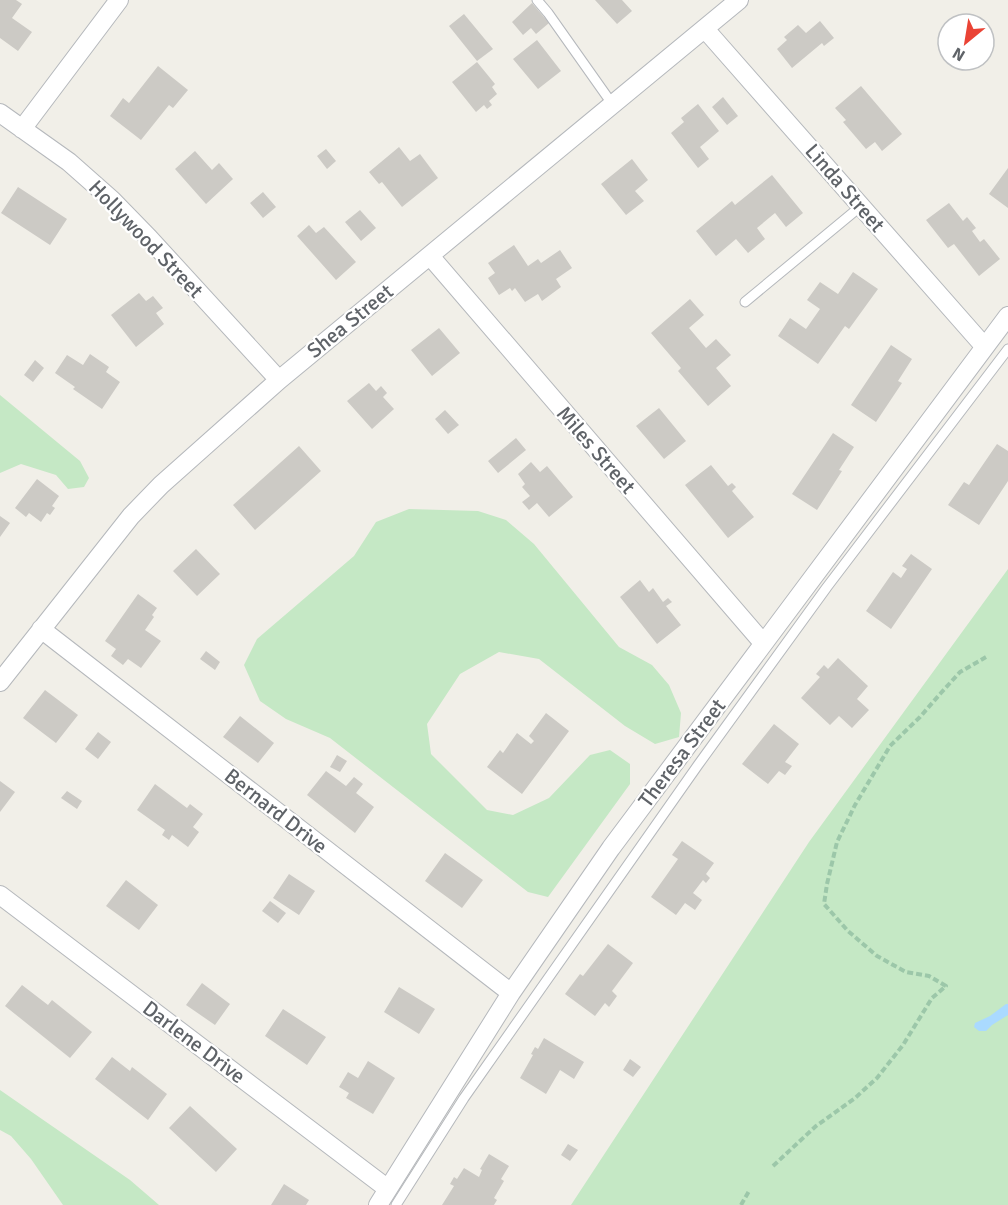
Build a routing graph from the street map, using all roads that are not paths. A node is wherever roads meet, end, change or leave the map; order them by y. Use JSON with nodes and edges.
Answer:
{"nodes":[{"id":1,"x":119,"y":0,"type":"edge"},
{"id":2,"x":537,"y":0,"type":"edge"},
{"id":3,"x":740,"y":0,"type":"edge"},
{"id":4,"x":705,"y":29,"type":"junction"},
{"id":5,"x":613,"y":105,"type":"junction"},
{"id":6,"x":0,"y":113,"type":"edge"},
{"id":7,"x":22,"y":129,"type":"junction"},
{"id":8,"x":861,"y":206,"type":"junction"},
{"id":9,"x":430,"y":256,"type":"junction"},
{"id":10,"x":745,"y":302,"type":"dead end"},
{"id":11,"x":1008,"y":316,"type":"edge"},
{"id":12,"x":984,"y":346,"type":"junction"},
{"id":13,"x":1008,"y":349,"type":"edge"},
{"id":14,"x":279,"y":380,"type":"junction"},
{"id":15,"x":41,"y":629,"type":"junction"},
{"id":16,"x":763,"y":643,"type":"junction"},
{"id":17,"x":0,"y":682,"type":"edge"},
{"id":18,"x":0,"y":895,"type":"edge"},
{"id":19,"x":512,"y":993,"type":"junction"},
{"id":20,"x":392,"y":1197,"type":"edge"},
{"id":21,"x":378,"y":1205,"type":"edge"}],
"edges":[{"from":1,"to":7,"type":"street"},
{"from":2,"to":5,"type":"lane"},
{"from":3,"to":4,"type":"street","name":"Shea Street"},
{"from":4,"to":5,"type":"street","name":"Shea Street"},
{"from":4,"to":8,"type":"street","name":"Linda Street"},
{"from":5,"to":9,"type":"street","name":"Shea Street"},
{"from":6,"to":7,"type":"street","name":"Hollywood Street"},
{"from":7,"to":14,"type":"street","name":"Hollywood Street"},
{"from":8,"to":10,"type":"lane"},
{"from":8,"to":12,"type":"street","name":"Linda Street"},
{"from":9,"to":14,"type":"street","name":"Shea Street"},
{"from":9,"to":16,"type":"street","name":"Miles Street"},
{"from":11,"to":12,"type":"street","name":"Theresa Street"},
{"from":12,"to":16,"type":"street","name":"Theresa Street"},
{"from":13,"to":20,"type":"lane"},
{"from":14,"to":15,"type":"street","name":"Shea Street"},
{"from":15,"to":17,"type":"street","name":"Shea Street"},
{"from":15,"to":19,"type":"street","name":"Bernard Drive"},
{"from":16,"to":19,"type":"street","name":"Theresa Street"},
{"from":18,"to":20,"type":"street","name":"Darlene Drive"},
{"from":19,"to":20,"type":"street","name":"Theresa Street"},
{"from":20,"to":21,"type":"street","name":"Theresa Street"}]}
